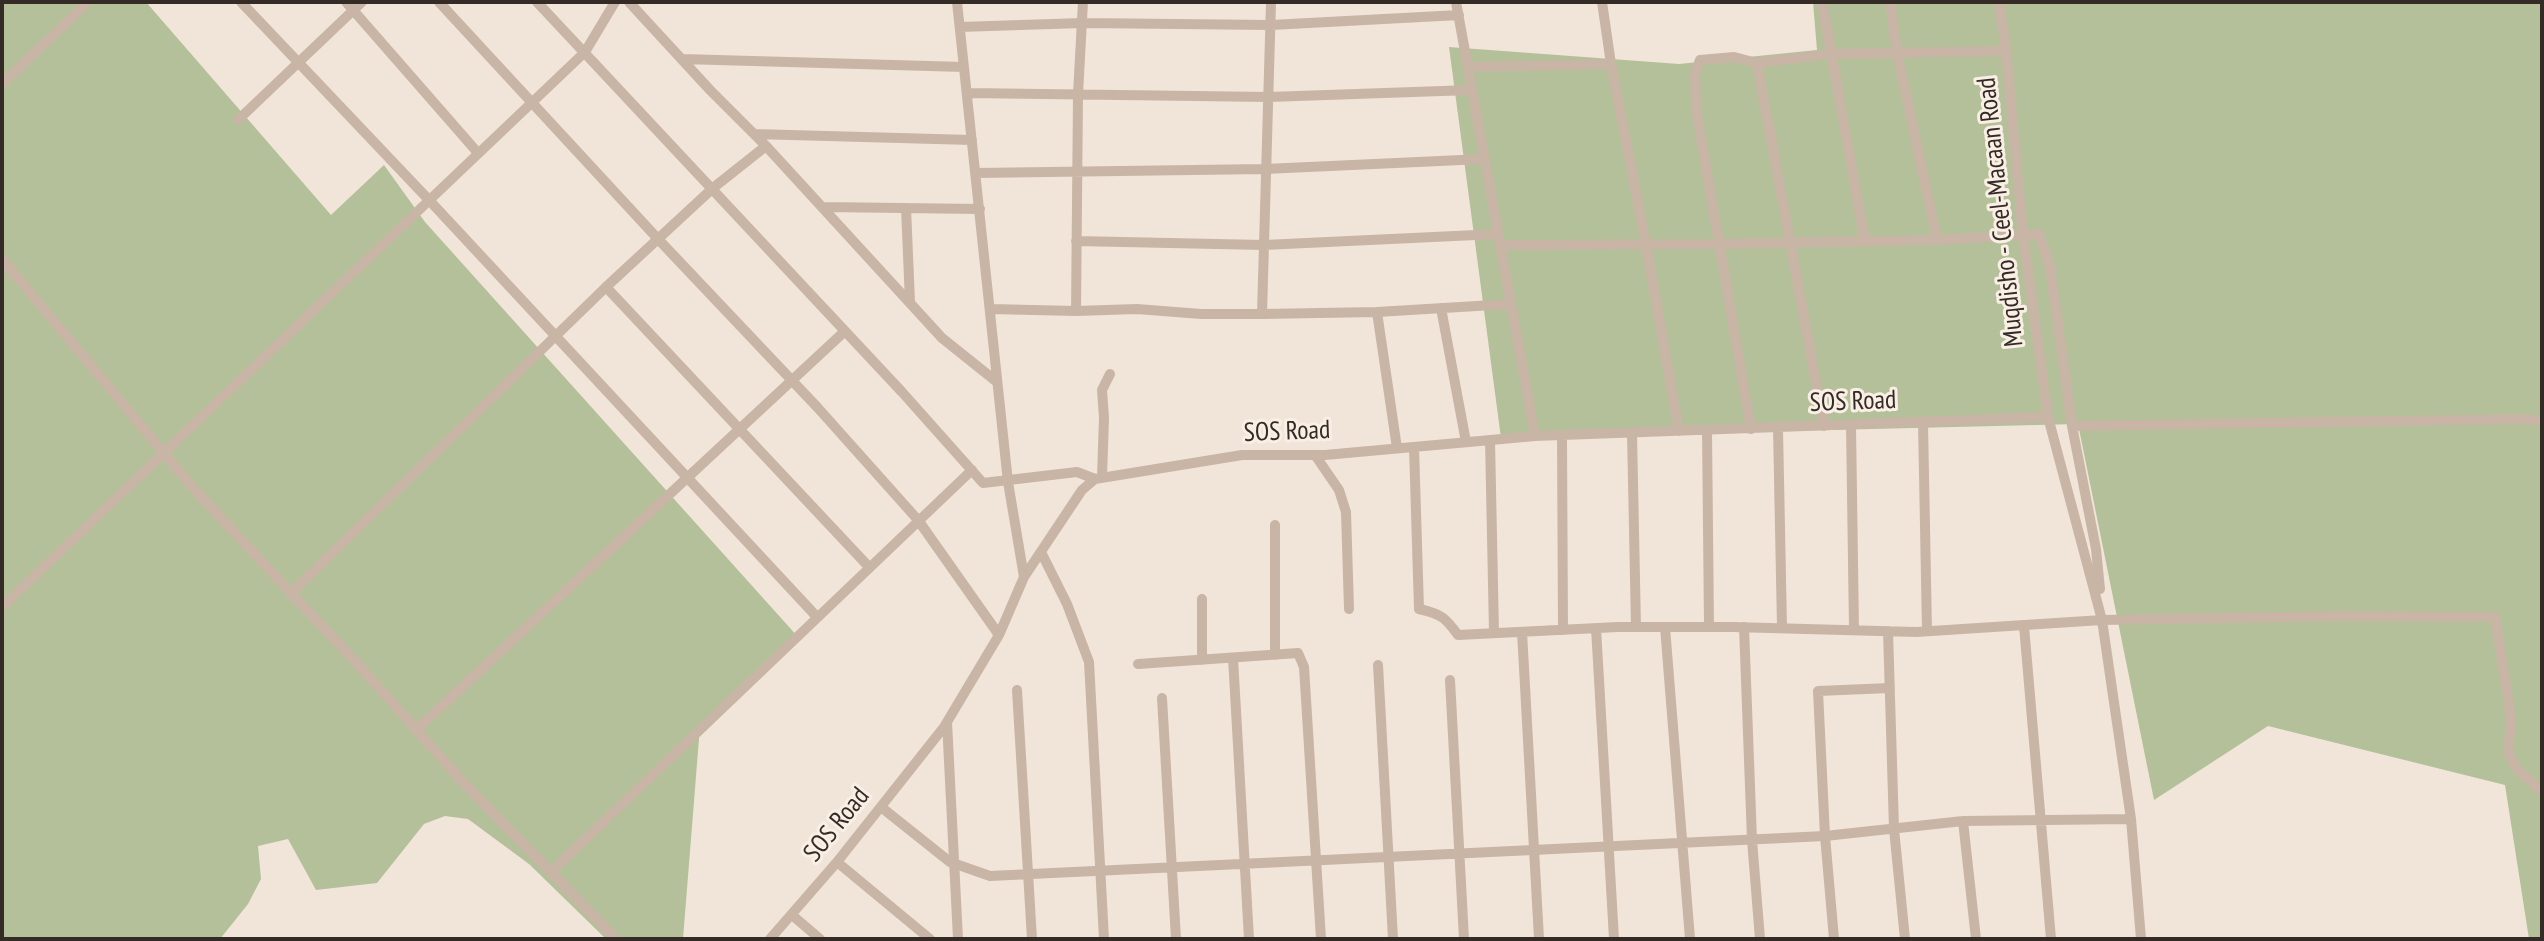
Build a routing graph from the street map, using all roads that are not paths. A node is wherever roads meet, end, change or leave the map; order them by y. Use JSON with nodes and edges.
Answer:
{"nodes":[{"id":1,"x":88,"y":2,"type":"edge"},
{"id":2,"x":241,"y":2,"type":"edge"},
{"id":3,"x":439,"y":2,"type":"edge"},
{"id":4,"x":537,"y":2,"type":"edge"},
{"id":5,"x":615,"y":2,"type":"edge"},
{"id":6,"x":629,"y":2,"type":"edge"},
{"id":7,"x":957,"y":2,"type":"edge"},
{"id":8,"x":1083,"y":2,"type":"edge"},
{"id":9,"x":1271,"y":2,"type":"edge"},
{"id":10,"x":1456,"y":2,"type":"edge"},
{"id":11,"x":1602,"y":2,"type":"edge"},
{"id":12,"x":1822,"y":2,"type":"edge"},
{"id":13,"x":1890,"y":2,"type":"edge"},
{"id":14,"x":1999,"y":2,"type":"edge"},
{"id":15,"x":354,"y":4,"type":"edge"},
{"id":16,"x":1459,"y":15,"type":"junction"},
{"id":17,"x":1082,"y":23,"type":"junction"},
{"id":18,"x":1271,"y":25,"type":"junction"},
{"id":19,"x":960,"y":27,"type":"junction"},
{"id":20,"x":2006,"y":51,"type":"junction"},
{"id":21,"x":585,"y":52,"type":"junction"},
{"id":22,"x":1897,"y":52,"type":"junction"},
{"id":23,"x":1830,"y":54,"type":"junction"},
{"id":24,"x":682,"y":60,"type":"junction"},
{"id":25,"x":298,"y":62,"type":"junction"},
{"id":26,"x":1757,"y":63,"type":"junction"},
{"id":27,"x":1611,"y":64,"type":"junction"},
{"id":28,"x":964,"y":67,"type":"junction"},
{"id":29,"x":1469,"y":67,"type":"junction"},
{"id":30,"x":2,"y":84,"type":"edge"},
{"id":31,"x":1471,"y":90,"type":"junction"},
{"id":32,"x":967,"y":93,"type":"junction"},
{"id":33,"x":1078,"y":94,"type":"junction"},
{"id":34,"x":1269,"y":97,"type":"junction"},
{"id":35,"x":532,"y":102,"type":"junction"},
{"id":36,"x":238,"y":120,"type":"dead end"},
{"id":37,"x":754,"y":134,"type":"junction"},
{"id":38,"x":972,"y":140,"type":"junction"},
{"id":39,"x":766,"y":146,"type":"junction"},
{"id":40,"x":478,"y":153,"type":"junction"},
{"id":41,"x":1483,"y":159,"type":"junction"},
{"id":42,"x":1265,"y":169,"type":"junction"},
{"id":43,"x":1078,"y":172,"type":"junction"},
{"id":44,"x":976,"y":173,"type":"junction"},
{"id":45,"x":713,"y":188,"type":"junction"},
{"id":46,"x":429,"y":200,"type":"junction"},
{"id":47,"x":823,"y":207,"type":"junction"},
{"id":48,"x":906,"y":208,"type":"junction"},
{"id":49,"x":980,"y":209,"type":"junction"},
{"id":50,"x":2023,"y":234,"type":"junction"},
{"id":51,"x":658,"y":239,"type":"junction"},
{"id":52,"x":1498,"y":239,"type":"junction"},
{"id":53,"x":1937,"y":240,"type":"junction"},
{"id":54,"x":1076,"y":241,"type":"junction"},
{"id":55,"x":1790,"y":242,"type":"junction"},
{"id":56,"x":1865,"y":242,"type":"junction"},
{"id":57,"x":1718,"y":244,"type":"junction"},
{"id":58,"x":1646,"y":245,"type":"junction"},
{"id":59,"x":1264,"y":246,"type":"junction"},
{"id":60,"x":2,"y":259,"type":"edge"},
{"id":61,"x":606,"y":287,"type":"junction"},
{"id":62,"x":910,"y":302,"type":"junction"},
{"id":63,"x":1510,"y":304,"type":"junction"},
{"id":64,"x":1441,"y":308,"type":"junction"},
{"id":65,"x":990,"y":309,"type":"junction"},
{"id":66,"x":1076,"y":311,"type":"junction"},
{"id":67,"x":1377,"y":312,"type":"junction"},
{"id":68,"x":1262,"y":314,"type":"junction"},
{"id":69,"x":845,"y":331,"type":"junction"},
{"id":70,"x":555,"y":335,"type":"junction"},
{"id":71,"x":1111,"y":374,"type":"dead end"},
{"id":72,"x":792,"y":380,"type":"junction"},
{"id":73,"x":998,"y":382,"type":"junction"},
{"id":74,"x":2048,"y":417,"type":"junction"},
{"id":75,"x":2542,"y":421,"type":"edge"},
{"id":76,"x":1923,"y":422,"type":"junction"},
{"id":77,"x":1851,"y":425,"type":"junction"},
{"id":78,"x":1824,"y":426,"type":"junction"},
{"id":79,"x":2073,"y":426,"type":"junction"},
{"id":80,"x":1778,"y":428,"type":"junction"},
{"id":81,"x":740,"y":429,"type":"junction"},
{"id":82,"x":1751,"y":429,"type":"junction"},
{"id":83,"x":1707,"y":430,"type":"junction"},
{"id":84,"x":1679,"y":431,"type":"junction"},
{"id":85,"x":1632,"y":433,"type":"junction"},
{"id":86,"x":1562,"y":435,"type":"junction"},
{"id":87,"x":1535,"y":436,"type":"junction"},
{"id":88,"x":1490,"y":440,"type":"junction"},
{"id":89,"x":1466,"y":442,"type":"junction"},
{"id":90,"x":1414,"y":447,"type":"junction"},
{"id":91,"x":1397,"y":449,"type":"junction"},
{"id":92,"x":164,"y":454,"type":"junction"},
{"id":93,"x":1315,"y":455,"type":"junction"},
{"id":94,"x":972,"y":470,"type":"junction"},
{"id":95,"x":687,"y":478,"type":"junction"},
{"id":96,"x":1098,"y":478,"type":"junction"},
{"id":97,"x":1008,"y":482,"type":"junction"},
{"id":98,"x":918,"y":520,"type":"junction"},
{"id":99,"x":1275,"y":526,"type":"dead end"},
{"id":100,"x":1041,"y":552,"type":"junction"},
{"id":101,"x":869,"y":567,"type":"junction"},
{"id":102,"x":1024,"y":577,"type":"junction"},
{"id":103,"x":290,"y":594,"type":"junction"},
{"id":104,"x":1202,"y":599,"type":"dead end"},
{"id":105,"x":2,"y":607,"type":"edge"},
{"id":106,"x":1349,"y":609,"type":"dead end"},
{"id":107,"x":817,"y":617,"type":"junction"},
{"id":108,"x":2102,"y":620,"type":"junction"},
{"id":109,"x":2024,"y":626,"type":"junction"},
{"id":110,"x":1636,"y":627,"type":"junction"},
{"id":111,"x":1665,"y":627,"type":"junction"},
{"id":112,"x":1709,"y":627,"type":"junction"},
{"id":113,"x":1744,"y":627,"type":"junction"},
{"id":114,"x":1596,"y":628,"type":"junction"},
{"id":115,"x":1782,"y":628,"type":"junction"},
{"id":116,"x":1563,"y":630,"type":"junction"},
{"id":117,"x":1854,"y":630,"type":"junction"},
{"id":118,"x":1888,"y":631,"type":"junction"},
{"id":119,"x":1927,"y":631,"type":"junction"},
{"id":120,"x":1522,"y":632,"type":"junction"},
{"id":121,"x":1494,"y":633,"type":"junction"},
{"id":122,"x":999,"y":635,"type":"junction"},
{"id":123,"x":1275,"y":655,"type":"junction"},
{"id":124,"x":1233,"y":658,"type":"junction"},
{"id":125,"x":1202,"y":660,"type":"junction"},
{"id":126,"x":1138,"y":664,"type":"dead end"},
{"id":127,"x":1378,"y":665,"type":"dead end"},
{"id":128,"x":1450,"y":680,"type":"dead end"},
{"id":129,"x":1890,"y":688,"type":"junction"},
{"id":130,"x":1017,"y":690,"type":"dead end"},
{"id":131,"x":1162,"y":698,"type":"dead end"},
{"id":132,"x":947,"y":721,"type":"junction"},
{"id":133,"x":416,"y":730,"type":"junction"},
{"id":134,"x":2542,"y":792,"type":"edge"},
{"id":135,"x":881,"y":807,"type":"junction"},
{"id":136,"x":2132,"y":819,"type":"junction"},
{"id":137,"x":2041,"y":820,"type":"junction"},
{"id":138,"x":1963,"y":821,"type":"junction"},
{"id":139,"x":1894,"y":829,"type":"junction"},
{"id":140,"x":1825,"y":836,"type":"junction"},
{"id":141,"x":1752,"y":840,"type":"junction"},
{"id":142,"x":1682,"y":843,"type":"junction"},
{"id":143,"x":1607,"y":847,"type":"junction"},
{"id":144,"x":1533,"y":850,"type":"junction"},
{"id":145,"x":1388,"y":858,"type":"junction"},
{"id":146,"x":1315,"y":861,"type":"junction"},
{"id":147,"x":837,"y":862,"type":"junction"},
{"id":148,"x":954,"y":864,"type":"junction"},
{"id":149,"x":1245,"y":865,"type":"junction"},
{"id":150,"x":1172,"y":868,"type":"junction"},
{"id":151,"x":551,"y":872,"type":"junction"},
{"id":152,"x":1101,"y":872,"type":"junction"},
{"id":153,"x":1029,"y":875,"type":"junction"},
{"id":154,"x":792,"y":915,"type":"junction"},
{"id":155,"x":617,"y":939,"type":"edge"},
{"id":156,"x":770,"y":939,"type":"edge"},
{"id":157,"x":820,"y":939,"type":"edge"},
{"id":158,"x":930,"y":939,"type":"edge"},
{"id":159,"x":958,"y":939,"type":"edge"},
{"id":160,"x":1032,"y":939,"type":"edge"},
{"id":161,"x":1104,"y":939,"type":"edge"},
{"id":162,"x":1176,"y":939,"type":"edge"},
{"id":163,"x":1249,"y":939,"type":"edge"},
{"id":164,"x":1321,"y":939,"type":"edge"},
{"id":165,"x":1393,"y":939,"type":"edge"},
{"id":166,"x":1464,"y":939,"type":"edge"},
{"id":167,"x":1539,"y":939,"type":"edge"},
{"id":168,"x":1614,"y":939,"type":"edge"},
{"id":169,"x":1690,"y":939,"type":"edge"},
{"id":170,"x":1760,"y":939,"type":"edge"},
{"id":171,"x":1834,"y":939,"type":"edge"},
{"id":172,"x":1905,"y":939,"type":"edge"},
{"id":173,"x":1976,"y":939,"type":"edge"},
{"id":174,"x":2051,"y":939,"type":"edge"},
{"id":175,"x":2141,"y":939,"type":"edge"}],
"edges":[{"from":1,"to":30,"type":"street"},
{"from":2,"to":25,"type":"street"},
{"from":3,"to":35,"type":"street"},
{"from":4,"to":21,"type":"street"},
{"from":5,"to":21,"type":"street"},
{"from":6,"to":24,"type":"street"},
{"from":7,"to":19,"type":"street"},
{"from":8,"to":17,"type":"street"},
{"from":9,"to":18,"type":"street"},
{"from":10,"to":16,"type":"street"},
{"from":11,"to":27,"type":"street"},
{"from":12,"to":23,"type":"street"},
{"from":13,"to":22,"type":"street"},
{"from":14,"to":20,"type":"street","name":"Muqdisho - Ceel-Macaan Road"},
{"from":15,"to":25,"type":"street"},
{"from":15,"to":40,"type":"street"},
{"from":16,"to":18,"type":"street"},
{"from":16,"to":29,"type":"street"},
{"from":17,"to":18,"type":"street"},
{"from":17,"to":19,"type":"street"},
{"from":17,"to":33,"type":"street"},
{"from":18,"to":34,"type":"street"},
{"from":19,"to":28,"type":"street"},
{"from":20,"to":22,"type":"street"},
{"from":20,"to":50,"type":"street","name":"Muqdisho - Ceel-Macaan Road"},
{"from":21,"to":35,"type":"street"},
{"from":21,"to":45,"type":"street"},
{"from":22,"to":23,"type":"street"},
{"from":22,"to":53,"type":"street"},
{"from":23,"to":26,"type":"street"},
{"from":23,"to":56,"type":"street"},
{"from":24,"to":28,"type":"street"},
{"from":24,"to":37,"type":"street"},
{"from":25,"to":36,"type":"street"},
{"from":25,"to":46,"type":"street"},
{"from":26,"to":55,"type":"street"},
{"from":26,"to":57,"type":"street"},
{"from":27,"to":29,"type":"street"},
{"from":27,"to":58,"type":"street"},
{"from":28,"to":32,"type":"street"},
{"from":29,"to":31,"type":"street"},
{"from":31,"to":34,"type":"street"},
{"from":31,"to":41,"type":"street"},
{"from":32,"to":33,"type":"street"},
{"from":32,"to":38,"type":"street"},
{"from":33,"to":34,"type":"street"},
{"from":33,"to":43,"type":"street"},
{"from":34,"to":42,"type":"street"},
{"from":35,"to":40,"type":"street"},
{"from":35,"to":51,"type":"street"},
{"from":37,"to":38,"type":"street"},
{"from":37,"to":39,"type":"street"},
{"from":38,"to":44,"type":"street"},
{"from":39,"to":45,"type":"street"},
{"from":39,"to":47,"type":"street"},
{"from":40,"to":46,"type":"street"},
{"from":41,"to":42,"type":"street"},
{"from":41,"to":52,"type":"street"},
{"from":42,"to":43,"type":"street"},
{"from":42,"to":59,"type":"street"},
{"from":43,"to":44,"type":"street"},
{"from":43,"to":54,"type":"street"},
{"from":44,"to":49,"type":"street"},
{"from":45,"to":51,"type":"street"},
{"from":45,"to":69,"type":"street"},
{"from":46,"to":70,"type":"street"},
{"from":46,"to":92,"type":"street"},
{"from":47,"to":48,"type":"street"},
{"from":47,"to":62,"type":"street"},
{"from":48,"to":49,"type":"street"},
{"from":48,"to":62,"type":"street"},
{"from":49,"to":65,"type":"street"},
{"from":50,"to":53,"type":"street"},
{"from":50,"to":74,"type":"street","name":"Muqdisho - Ceel-Macaan Road"},
{"from":50,"to":79,"type":"street"},
{"from":51,"to":61,"type":"street"},
{"from":51,"to":72,"type":"street"},
{"from":52,"to":58,"type":"street"},
{"from":52,"to":59,"type":"street"},
{"from":52,"to":63,"type":"street"},
{"from":53,"to":56,"type":"street"},
{"from":54,"to":59,"type":"street"},
{"from":54,"to":66,"type":"street"},
{"from":55,"to":56,"type":"street"},
{"from":55,"to":57,"type":"street"},
{"from":55,"to":78,"type":"street"},
{"from":57,"to":58,"type":"street"},
{"from":57,"to":82,"type":"street"},
{"from":58,"to":84,"type":"street"},
{"from":59,"to":68,"type":"street"},
{"from":60,"to":92,"type":"street"},
{"from":61,"to":70,"type":"street"},
{"from":61,"to":81,"type":"street"},
{"from":62,"to":73,"type":"street"},
{"from":63,"to":64,"type":"street"},
{"from":63,"to":87,"type":"street"},
{"from":64,"to":67,"type":"street"},
{"from":64,"to":89,"type":"street"},
{"from":65,"to":66,"type":"street"},
{"from":65,"to":73,"type":"street"},
{"from":66,"to":68,"type":"street"},
{"from":67,"to":68,"type":"street"},
{"from":67,"to":91,"type":"street"},
{"from":69,"to":72,"type":"street"},
{"from":69,"to":94,"type":"street"},
{"from":70,"to":95,"type":"street"},
{"from":70,"to":103,"type":"street"},
{"from":71,"to":96,"type":"street"},
{"from":72,"to":81,"type":"street"},
{"from":72,"to":98,"type":"street"},
{"from":73,"to":97,"type":"street"},
{"from":74,"to":76,"type":"street","name":"SOS Road"},
{"from":74,"to":108,"type":"street","name":"Muqdisho - Ceel-Macaan Road"},
{"from":75,"to":79,"type":"street"},
{"from":76,"to":77,"type":"street","name":"SOS Road"},
{"from":76,"to":119,"type":"street"},
{"from":77,"to":78,"type":"street","name":"SOS Road"},
{"from":77,"to":117,"type":"street"},
{"from":78,"to":80,"type":"street","name":"SOS Road"},
{"from":79,"to":108,"type":"street"},
{"from":80,"to":82,"type":"street","name":"SOS Road"},
{"from":80,"to":115,"type":"street"},
{"from":81,"to":95,"type":"street"},
{"from":81,"to":101,"type":"street"},
{"from":82,"to":83,"type":"street","name":"SOS Road"},
{"from":83,"to":84,"type":"street","name":"SOS Road"},
{"from":83,"to":112,"type":"street"},
{"from":84,"to":85,"type":"street","name":"SOS Road"},
{"from":85,"to":86,"type":"street","name":"SOS Road"},
{"from":85,"to":110,"type":"street"},
{"from":86,"to":87,"type":"street","name":"SOS Road"},
{"from":86,"to":116,"type":"street"},
{"from":87,"to":88,"type":"street","name":"SOS Road"},
{"from":88,"to":89,"type":"street","name":"SOS Road"},
{"from":88,"to":121,"type":"street"},
{"from":89,"to":90,"type":"street","name":"SOS Road"},
{"from":90,"to":91,"type":"street","name":"SOS Road"},
{"from":90,"to":121,"type":"street"},
{"from":91,"to":93,"type":"street","name":"SOS Road"},
{"from":92,"to":103,"type":"street"},
{"from":92,"to":105,"type":"street"},
{"from":93,"to":96,"type":"street","name":"SOS Road"},
{"from":93,"to":106,"type":"street"},
{"from":94,"to":97,"type":"street"},
{"from":94,"to":98,"type":"street"},
{"from":95,"to":107,"type":"street"},
{"from":95,"to":133,"type":"street"},
{"from":96,"to":97,"type":"street"},
{"from":96,"to":100,"type":"street","name":"SOS Road"},
{"from":97,"to":102,"type":"street"},
{"from":98,"to":101,"type":"street"},
{"from":98,"to":122,"type":"street"},
{"from":99,"to":123,"type":"street"},
{"from":100,"to":102,"type":"street","name":"SOS Road"},
{"from":100,"to":152,"type":"street"},
{"from":101,"to":107,"type":"street"},
{"from":102,"to":122,"type":"street","name":"SOS Road"},
{"from":103,"to":133,"type":"street"},
{"from":104,"to":125,"type":"street"},
{"from":107,"to":151,"type":"street"},
{"from":108,"to":109,"type":"street"},
{"from":108,"to":134,"type":"street"},
{"from":108,"to":136,"type":"street"},
{"from":109,"to":119,"type":"street"},
{"from":109,"to":137,"type":"street"},
{"from":110,"to":111,"type":"street"},
{"from":110,"to":114,"type":"street"},
{"from":111,"to":112,"type":"street"},
{"from":111,"to":142,"type":"street"},
{"from":112,"to":113,"type":"street"},
{"from":113,"to":115,"type":"street"},
{"from":113,"to":141,"type":"street"},
{"from":114,"to":116,"type":"street"},
{"from":114,"to":143,"type":"street"},
{"from":115,"to":117,"type":"street"},
{"from":116,"to":120,"type":"street"},
{"from":117,"to":118,"type":"street"},
{"from":118,"to":119,"type":"street"},
{"from":118,"to":129,"type":"street"},
{"from":120,"to":121,"type":"street"},
{"from":120,"to":144,"type":"street"},
{"from":122,"to":132,"type":"street","name":"SOS Road"},
{"from":123,"to":124,"type":"street"},
{"from":123,"to":146,"type":"street"},
{"from":124,"to":125,"type":"street"},
{"from":124,"to":149,"type":"street"},
{"from":125,"to":126,"type":"street"},
{"from":127,"to":145,"type":"street"},
{"from":128,"to":166,"type":"street"},
{"from":129,"to":139,"type":"street"},
{"from":129,"to":140,"type":"street"},
{"from":130,"to":153,"type":"street"},
{"from":131,"to":150,"type":"street"},
{"from":132,"to":135,"type":"street","name":"SOS Road"},
{"from":132,"to":148,"type":"street"},
{"from":133,"to":151,"type":"street"},
{"from":135,"to":147,"type":"street","name":"SOS Road"},
{"from":135,"to":148,"type":"street"},
{"from":136,"to":137,"type":"street"},
{"from":136,"to":175,"type":"street"},
{"from":137,"to":138,"type":"street"},
{"from":137,"to":174,"type":"street"},
{"from":138,"to":139,"type":"street"},
{"from":138,"to":173,"type":"street"},
{"from":139,"to":140,"type":"street"},
{"from":139,"to":172,"type":"street"},
{"from":140,"to":141,"type":"street"},
{"from":140,"to":171,"type":"street"},
{"from":141,"to":142,"type":"street"},
{"from":141,"to":170,"type":"street"},
{"from":142,"to":143,"type":"street"},
{"from":142,"to":169,"type":"street"},
{"from":143,"to":144,"type":"street"},
{"from":143,"to":168,"type":"street"},
{"from":144,"to":145,"type":"street"},
{"from":144,"to":167,"type":"street"},
{"from":145,"to":146,"type":"street"},
{"from":145,"to":165,"type":"street"},
{"from":146,"to":149,"type":"street"},
{"from":146,"to":164,"type":"street"},
{"from":147,"to":154,"type":"street","name":"SOS Road"},
{"from":147,"to":158,"type":"street"},
{"from":148,"to":153,"type":"street"},
{"from":148,"to":159,"type":"street"},
{"from":149,"to":150,"type":"street"},
{"from":149,"to":163,"type":"street"},
{"from":150,"to":152,"type":"street"},
{"from":150,"to":162,"type":"street"},
{"from":151,"to":155,"type":"street"},
{"from":152,"to":153,"type":"street"},
{"from":152,"to":161,"type":"street"},
{"from":153,"to":160,"type":"street"},
{"from":154,"to":156,"type":"street","name":"SOS Road"},
{"from":154,"to":157,"type":"street"}]}
